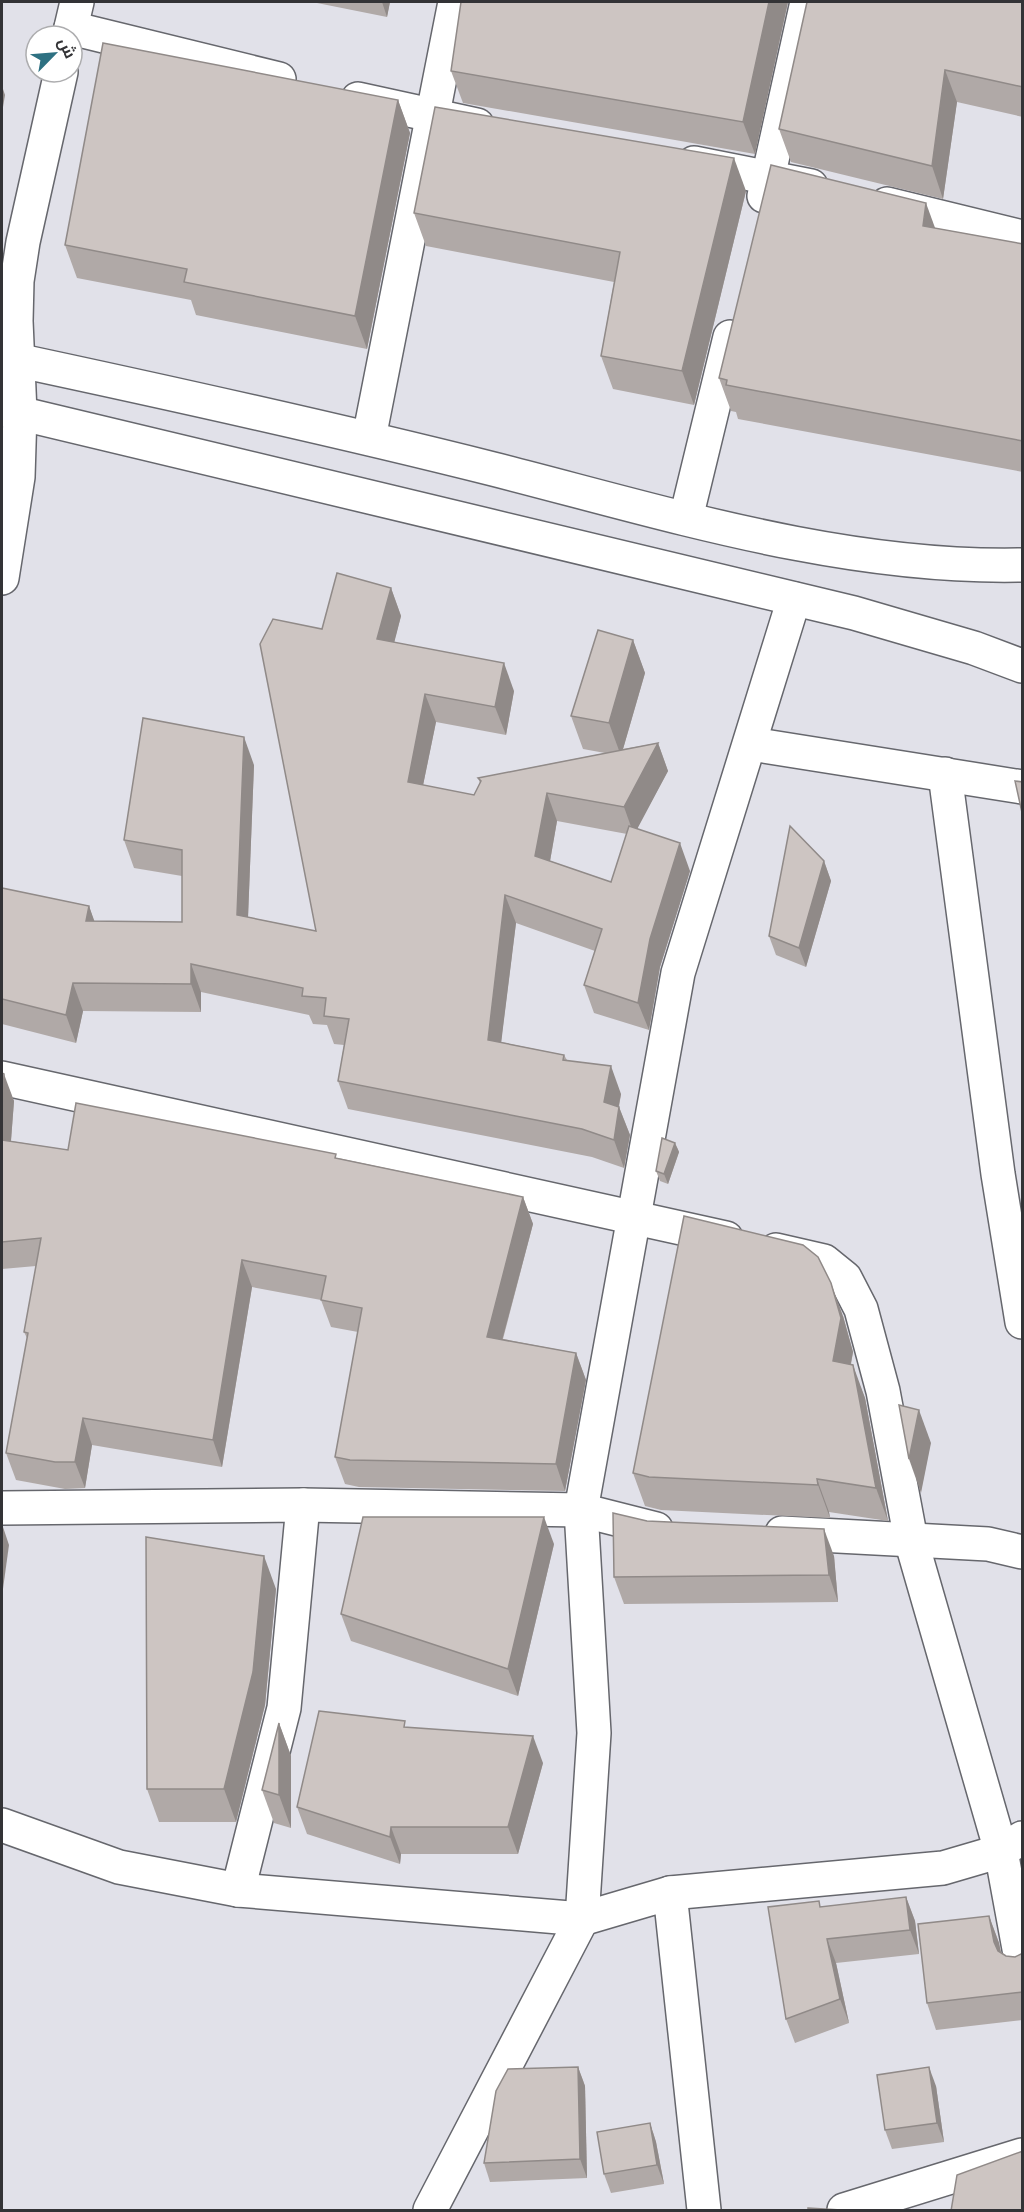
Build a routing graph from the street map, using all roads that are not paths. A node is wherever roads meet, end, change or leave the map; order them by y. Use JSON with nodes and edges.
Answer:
{"nodes":[{"id":1,"x":455,"y":2,"type":"edge"},
{"id":2,"x":807,"y":2,"type":"edge"},
{"id":3,"x":72,"y":22,"type":"edge"},
{"id":4,"x":58,"y":84,"type":"edge"},
{"id":5,"x":433,"y":117,"type":"junction"},
{"id":6,"x":502,"y":129,"type":"edge"},
{"id":7,"x":664,"y":158,"type":"edge"},
{"id":8,"x":769,"y":176,"type":"junction"},
{"id":9,"x":758,"y":222,"type":"edge"},
{"id":10,"x":1023,"y":237,"type":"edge"},
{"id":11,"x":736,"y":313,"type":"edge"},
{"id":12,"x":9,"y":359,"type":"edge"},
{"id":13,"x":11,"y":411,"type":"edge"},
{"id":14,"x":369,"y":438,"type":"junction"},
{"id":15,"x":686,"y":518,"type":"junction"},
{"id":16,"x":1023,"y":565,"type":"edge"},
{"id":17,"x":2,"y":578,"type":"edge"},
{"id":18,"x":794,"y":599,"type":"junction"},
{"id":19,"x":1023,"y":666,"type":"edge"},
{"id":20,"x":751,"y":744,"type":"junction"},
{"id":21,"x":945,"y":774,"type":"junction"},
{"id":22,"x":1023,"y":787,"type":"edge"},
{"id":23,"x":2,"y":1078,"type":"edge"},
{"id":24,"x":633,"y":1215,"type":"junction"},
{"id":25,"x":1023,"y":1322,"type":"edge"},
{"id":26,"x":303,"y":1505,"type":"junction"},
{"id":27,"x":2,"y":1508,"type":"edge"},
{"id":28,"x":581,"y":1510,"type":"junction"},
{"id":29,"x":680,"y":1530,"type":"edge"},
{"id":30,"x":749,"y":1532,"type":"edge"},
{"id":31,"x":911,"y":1540,"type":"junction"},
{"id":32,"x":1023,"y":1552,"type":"edge"},
{"id":33,"x":2,"y":1825,"type":"edge"},
{"id":34,"x":1012,"y":1844,"type":"edge"},
{"id":35,"x":238,"y":1890,"type":"junction"},
{"id":36,"x":1015,"y":1891,"type":"edge"},
{"id":37,"x":670,"y":1893,"type":"junction"},
{"id":38,"x":582,"y":1919,"type":"junction"},
{"id":39,"x":1023,"y":1965,"type":"edge"},
{"id":40,"x":1023,"y":2155,"type":"edge"},
{"id":41,"x":430,"y":2211,"type":"edge"},
{"id":42,"x":704,"y":2211,"type":"edge"},
{"id":43,"x":844,"y":2211,"type":"edge"}],
"edges":[{"from":1,"to":5,"type":"street"},
{"from":2,"to":8,"type":"street"},
{"from":3,"to":5,"type":"street"},
{"from":4,"to":12,"type":"street"},
{"from":5,"to":6,"type":"street"},
{"from":5,"to":14,"type":"street"},
{"from":7,"to":8,"type":"street"},
{"from":8,"to":9,"type":"street"},
{"from":8,"to":10,"type":"street"},
{"from":11,"to":15,"type":"street"},
{"from":12,"to":13,"type":"street"},
{"from":12,"to":14,"type":"street"},
{"from":13,"to":17,"type":"street"},
{"from":13,"to":18,"type":"street"},
{"from":14,"to":15,"type":"street"},
{"from":15,"to":16,"type":"street"},
{"from":18,"to":19,"type":"street"},
{"from":18,"to":20,"type":"street"},
{"from":20,"to":21,"type":"street"},
{"from":20,"to":24,"type":"street"},
{"from":21,"to":22,"type":"street"},
{"from":21,"to":25,"type":"street"},
{"from":23,"to":24,"type":"street"},
{"from":24,"to":28,"type":"street"},
{"from":24,"to":31,"type":"street"},
{"from":26,"to":27,"type":"street"},
{"from":26,"to":28,"type":"street"},
{"from":26,"to":35,"type":"street"},
{"from":28,"to":29,"type":"street"},
{"from":28,"to":38,"type":"street"},
{"from":30,"to":31,"type":"street"},
{"from":31,"to":32,"type":"street"},
{"from":31,"to":34,"type":"street"},
{"from":33,"to":35,"type":"street"},
{"from":34,"to":36,"type":"street"},
{"from":34,"to":37,"type":"street"},
{"from":35,"to":38,"type":"street"},
{"from":36,"to":39,"type":"street"},
{"from":37,"to":38,"type":"street"},
{"from":37,"to":42,"type":"street"},
{"from":38,"to":41,"type":"street"},
{"from":40,"to":43,"type":"street"}]}
